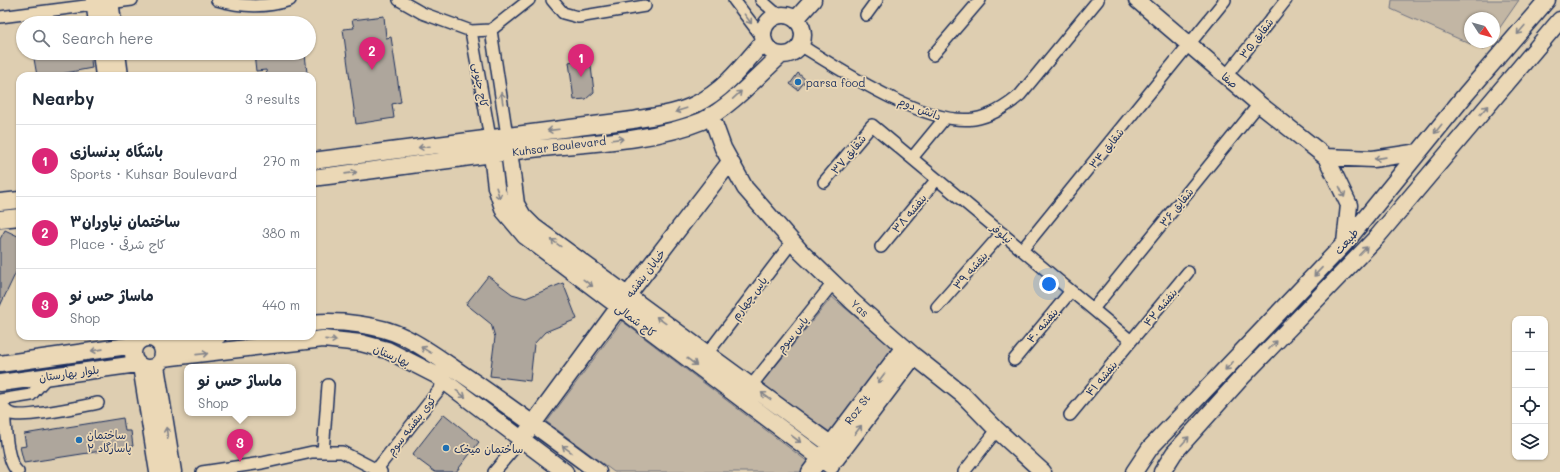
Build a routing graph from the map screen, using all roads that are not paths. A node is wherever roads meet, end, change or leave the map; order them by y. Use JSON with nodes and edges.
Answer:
{"nodes":[{"id":1,"x":132,"y":0,"type":"edge"},
{"id":2,"x":217,"y":0,"type":"edge"},
{"id":3,"x":290,"y":0,"type":"edge"},
{"id":4,"x":399,"y":0,"type":"edge"},
{"id":5,"x":529,"y":0,"type":"edge"},
{"id":6,"x":552,"y":0,"type":"edge"},
{"id":7,"x":734,"y":0,"type":"edge"},
{"id":8,"x":762,"y":0,"type":"edge"},
{"id":9,"x":813,"y":0,"type":"edge"},
{"id":10,"x":877,"y":0,"type":"edge"},
{"id":11,"x":1098,"y":0,"type":"edge"},
{"id":12,"x":1137,"y":0,"type":"edge"},
{"id":13,"x":1226,"y":0,"type":"edge"},
{"id":14,"x":1286,"y":0,"type":"edge"},
{"id":15,"x":1546,"y":0,"type":"edge"},
{"id":16,"x":111,"y":2,"type":"edge"},
{"id":17,"x":974,"y":2,"type":"edge"},
{"id":18,"x":94,"y":3,"type":"edge"},
{"id":19,"x":645,"y":6,"type":"dead end"},
{"id":20,"x":778,"y":15,"type":"junction"},
{"id":21,"x":866,"y":15,"type":"dead end"},
{"id":22,"x":96,"y":16,"type":"edge"},
{"id":23,"x":112,"y":16,"type":"edge"},
{"id":24,"x":0,"y":17,"type":"edge"},
{"id":25,"x":796,"y":19,"type":"junction"},
{"id":26,"x":1560,"y":20,"type":"edge"},
{"id":27,"x":491,"y":30,"type":"junction"},
{"id":28,"x":471,"y":31,"type":"junction"},
{"id":29,"x":763,"y":39,"type":"junction"},
{"id":30,"x":800,"y":45,"type":"junction"},
{"id":31,"x":1189,"y":45,"type":"junction"},
{"id":32,"x":781,"y":55,"type":"junction"},
{"id":33,"x":933,"y":55,"type":"dead end"},
{"id":34,"x":102,"y":60,"type":"edge"},
{"id":35,"x":118,"y":60,"type":"edge"},
{"id":36,"x":103,"y":72,"type":"edge"},
{"id":37,"x":119,"y":72,"type":"edge"},
{"id":38,"x":1226,"y":76,"type":"junction"},
{"id":39,"x":1259,"y":104,"type":"junction"},
{"id":40,"x":711,"y":115,"type":"junction"},
{"id":41,"x":945,"y":118,"type":"junction"},
{"id":42,"x":872,"y":125,"type":"joint"},
{"id":43,"x":490,"y":138,"type":"junction"},
{"id":44,"x":508,"y":144,"type":"junction"},
{"id":45,"x":1419,"y":152,"type":"junction"},
{"id":46,"x":493,"y":154,"type":"junction"},
{"id":47,"x":1326,"y":157,"type":"junction"},
{"id":48,"x":912,"y":158,"type":"junction"},
{"id":49,"x":316,"y":160,"type":"edge"},
{"id":50,"x":730,"y":162,"type":"junction"},
{"id":51,"x":316,"y":177,"type":"edge"},
{"id":52,"x":937,"y":179,"type":"junction"},
{"id":53,"x":824,"y":182,"type":"dead end"},
{"id":54,"x":16,"y":200,"type":"edge"},
{"id":55,"x":0,"y":202,"type":"edge"},
{"id":56,"x":16,"y":218,"type":"edge"},
{"id":57,"x":0,"y":220,"type":"edge"},
{"id":58,"x":1002,"y":233,"type":"junction"},
{"id":59,"x":792,"y":242,"type":"junction"},
{"id":60,"x":1345,"y":243,"type":"junction"},
{"id":61,"x":881,"y":247,"type":"dead end"},
{"id":62,"x":1022,"y":250,"type":"junction"},
{"id":63,"x":1188,"y":272,"type":"dead end"},
{"id":64,"x":833,"y":283,"type":"junction"},
{"id":65,"x":1071,"y":291,"type":"junction"},
{"id":66,"x":623,"y":302,"type":"junction"},
{"id":67,"x":938,"y":307,"type":"dead end"},
{"id":68,"x":1093,"y":309,"type":"junction"},
{"id":69,"x":316,"y":322,"type":"edge"},
{"id":70,"x":316,"y":339,"type":"edge"},
{"id":71,"x":196,"y":340,"type":"edge"},
{"id":72,"x":306,"y":340,"type":"edge"},
{"id":73,"x":1131,"y":341,"type":"junction"},
{"id":74,"x":148,"y":349,"type":"edge"},
{"id":75,"x":909,"y":351,"type":"junction"},
{"id":76,"x":707,"y":354,"type":"junction"},
{"id":77,"x":1014,"y":360,"type":"dead end"},
{"id":78,"x":0,"y":364,"type":"edge"},
{"id":79,"x":48,"y":376,"type":"junction"},
{"id":80,"x":445,"y":382,"type":"junction"},
{"id":81,"x":0,"y":383,"type":"edge"},
{"id":82,"x":328,"y":385,"type":"dead end"},
{"id":83,"x":751,"y":386,"type":"junction"},
{"id":84,"x":2,"y":403,"type":"edge"},
{"id":85,"x":98,"y":403,"type":"dead end"},
{"id":86,"x":1070,"y":415,"type":"dead end"},
{"id":87,"x":533,"y":424,"type":"junction"},
{"id":88,"x":997,"y":430,"type":"junction"},
{"id":89,"x":521,"y":440,"type":"junction"},
{"id":90,"x":836,"y":448,"type":"junction"},
{"id":91,"x":322,"y":452,"type":"junction"},
{"id":92,"x":826,"y":465,"type":"edge"},
{"id":93,"x":263,"y":468,"type":"edge"},
{"id":94,"x":379,"y":470,"type":"edge"},
{"id":95,"x":1036,"y":470,"type":"edge"},
{"id":96,"x":18,"y":472,"type":"edge"},
{"id":97,"x":158,"y":472,"type":"edge"},
{"id":98,"x":173,"y":472,"type":"edge"},
{"id":99,"x":202,"y":472,"type":"edge"},
{"id":100,"x":494,"y":472,"type":"edge"},
{"id":101,"x":565,"y":472,"type":"edge"},
{"id":102,"x":598,"y":472,"type":"edge"},
{"id":103,"x":810,"y":472,"type":"edge"},
{"id":104,"x":964,"y":472,"type":"edge"},
{"id":105,"x":1134,"y":472,"type":"edge"},
{"id":106,"x":1162,"y":472,"type":"edge"}],
"edges":[{"from":1,"to":16,"type":"street"},
{"from":2,"to":3,"type":"street"},
{"from":4,"to":28,"type":"street"},
{"from":5,"to":27,"type":"street"},
{"from":6,"to":19,"type":"street"},
{"from":7,"to":29,"type":"street","one_way":true},
{"from":8,"to":20,"type":"street"},
{"from":9,"to":25,"type":"main road"},
{"from":10,"to":21,"type":"street"},
{"from":11,"to":41,"type":"street","name":"دانش دوم"},
{"from":12,"to":31,"type":"main road","name":"صفا"},
{"from":13,"to":31,"type":"street","name":"شقایق ۳۴"},
{"from":14,"to":38,"type":"street","name":"شقایق ۳۵"},
{"from":15,"to":45,"type":"main road","name":"طبیعت","one_way":true},
{"from":16,"to":18,"type":"street"},
{"from":16,"to":23,"type":"main road"},
{"from":17,"to":33,"type":"street"},
{"from":18,"to":22,"type":"main road"},
{"from":18,"to":24,"type":"street"},
{"from":20,"to":25,"type":"main road"},
{"from":20,"to":29,"type":"main road"},
{"from":25,"to":30,"type":"main road"},
{"from":106,"to":26,"type":"main road","name":"طبیعت","one_way":true},
{"from":27,"to":28,"type":"street"},
{"from":44,"to":27,"type":"street","name":"کاج جنوبی","one_way":true},
{"from":28,"to":43,"type":"street","name":"کاج جنوبی"},
{"from":29,"to":32,"type":"main road"},
{"from":29,"to":44,"type":"main road","name":"Kuhsar Boulevard","one_way":true},
{"from":30,"to":32,"type":"main road"},
{"from":30,"to":41,"type":"street","name":"دانش دوم"},
{"from":31,"to":38,"type":"main road","name":"صفا"},
{"from":31,"to":62,"type":"street","name":"شقایق ۳۴"},
{"from":40,"to":32,"type":"main road","name":"Kuhsar Boulevard","one_way":true},
{"from":34,"to":36,"type":"main road"},
{"from":35,"to":37,"type":"main road"},
{"from":38,"to":39,"type":"main road","name":"صفا"},
{"from":39,"to":47,"type":"main road","name":"صفا"},
{"from":39,"to":68,"type":"street","name":"شقایق ۳۶"},
{"from":44,"to":40,"type":"main road","name":"Kuhsar Boulevard","one_way":true},
{"from":40,"to":50,"type":"main road","name":"Yas"},
{"from":41,"to":48,"type":"street"},
{"from":42,"to":48,"type":"street","name":"نیلوفر"},
{"from":42,"to":53,"type":"street","name":"شقایق ۳۷"},
{"from":43,"to":44,"type":"main road","name":"Kuhsar Boulevard"},
{"from":43,"to":46,"type":"main road","name":"کاج شمالی"},
{"from":43,"to":49,"type":"main road","name":"Kuhsar Boulevard","one_way":true},
{"from":44,"to":46,"type":"main road","name":"Kuhsar Boulevard"},
{"from":66,"to":44,"type":"main road","name":"کاج شمالی","one_way":true},
{"from":45,"to":47,"type":"main road","one_way":true},
{"from":45,"to":60,"type":"main road","name":"طبیعت"},
{"from":51,"to":46,"type":"main road","name":"Kuhsar Boulevard","one_way":true},
{"from":46,"to":66,"type":"main road","name":"کاج شمالی","one_way":true},
{"from":47,"to":60,"type":"main road","one_way":true},
{"from":48,"to":52,"type":"street","name":"نیلوفر"},
{"from":50,"to":59,"type":"main road","name":"Yas"},
{"from":50,"to":66,"type":"main road","name":"خیابان بنفشه"},
{"from":52,"to":58,"type":"street","name":"نیلوفر"},
{"from":52,"to":61,"type":"street","name":"بنفشه ۳۸"},
{"from":54,"to":55,"type":"main road"},
{"from":56,"to":57,"type":"main road"},
{"from":58,"to":62,"type":"street","name":"نیلوفر"},
{"from":58,"to":67,"type":"street","name":"بنفشه ۳۹"},
{"from":59,"to":64,"type":"main road","name":"Yas"},
{"from":59,"to":76,"type":"street","name":"یاس چهارم"},
{"from":60,"to":105,"type":"main road","name":"طبیعت","one_way":true},
{"from":62,"to":65,"type":"street","name":"نیلوفر"},
{"from":63,"to":73,"type":"street","name":"بنفشه ۴۲"},
{"from":64,"to":75,"type":"main road","name":"Yas"},
{"from":64,"to":83,"type":"street","name":"یاس سوم"},
{"from":65,"to":68,"type":"street","name":"نیلوفر"},
{"from":65,"to":77,"type":"street","name":"بنفشه ۴۰"},
{"from":76,"to":66,"type":"main road","name":"کاج شمالی","one_way":true},
{"from":66,"to":87,"type":"main road","name":"خیابان بنفشه"},
{"from":66,"to":92,"type":"main road","name":"کاج شمالی","one_way":true},
{"from":68,"to":73,"type":"street","name":"نیلوفر"},
{"from":87,"to":69,"type":"main road","name":"بهارستان","one_way":true},
{"from":70,"to":80,"type":"main road","name":"بهارستان","one_way":true},
{"from":71,"to":74,"type":"main road"},
{"from":74,"to":72,"type":"main road","name":"بهارستان","one_way":true},
{"from":73,"to":86,"type":"street","name":"بنفشه ۴۱"},
{"from":74,"to":78,"type":"main road","name":"بلوار بهارستان","one_way":true},
{"from":74,"to":79,"type":"main road","name":"بلوار بهارستان"},
{"from":74,"to":97,"type":"main road"},
{"from":98,"to":74,"type":"main road","one_way":true},
{"from":75,"to":88,"type":"main road","name":"Yas"},
{"from":75,"to":90,"type":"main road","name":"Roz St"},
{"from":76,"to":83,"type":"main road","name":"کاج شمالی"},
{"from":79,"to":81,"type":"main road","name":"بلوار بهارستان"},
{"from":79,"to":84,"type":"street"},
{"from":80,"to":89,"type":"main road","name":"بهارستان","one_way":true},
{"from":80,"to":94,"type":"street","name":"کوی بنفشه سوم"},
{"from":82,"to":91,"type":"street"},
{"from":90,"to":83,"type":"main road","name":"کاج شمالی","one_way":true},
{"from":84,"to":85,"type":"street"},
{"from":84,"to":96,"type":"street"},
{"from":87,"to":89,"type":"main road","name":"خیابان بنفشه"},
{"from":102,"to":87,"type":"main road","name":"بهارستان","one_way":true},
{"from":88,"to":95,"type":"main road","name":"Yas"},
{"from":88,"to":104,"type":"street"},
{"from":89,"to":100,"type":"street"},
{"from":89,"to":101,"type":"main road","name":"بهارستان"},
{"from":90,"to":92,"type":"main road","name":"Roz St"},
{"from":91,"to":93,"type":"street"},
{"from":91,"to":94,"type":"street"},
{"from":92,"to":103,"type":"main road","name":"Roz St"},
{"from":93,"to":99,"type":"street"}]}
